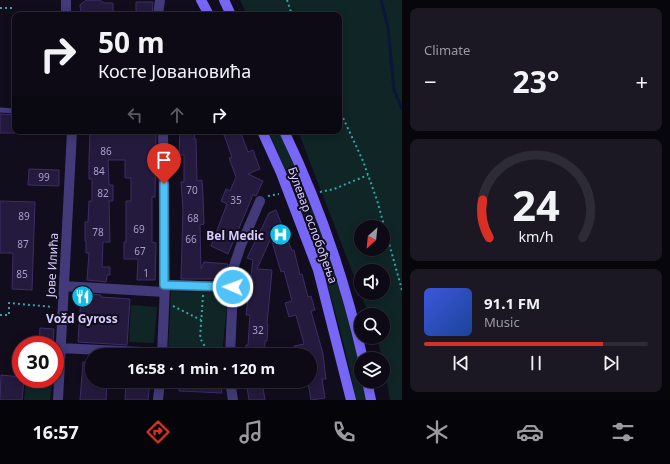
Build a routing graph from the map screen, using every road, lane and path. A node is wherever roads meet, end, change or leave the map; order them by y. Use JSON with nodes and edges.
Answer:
{"nodes":[{"id":1,"x":66,"y":0,"type":"edge"},
{"id":2,"x":160,"y":0,"type":"edge"},
{"id":3,"x":201,"y":0,"type":"edge"},
{"id":4,"x":224,"y":0,"type":"edge"},
{"id":5,"x":287,"y":0,"type":"edge"},
{"id":6,"x":0,"y":8,"type":"edge"},
{"id":7,"x":13,"y":8,"type":"dead end"},
{"id":8,"x":66,"y":12,"type":"edge"},
{"id":9,"x":158,"y":12,"type":"edge"},
{"id":10,"x":207,"y":12,"type":"edge"},
{"id":11,"x":230,"y":12,"type":"edge"},
{"id":12,"x":291,"y":12,"type":"edge"},
{"id":13,"x":0,"y":110,"type":"edge"},
{"id":14,"x":12,"y":111,"type":"edge"},
{"id":15,"x":342,"y":116,"type":"edge"},
{"id":16,"x":72,"y":134,"type":"edge"},
{"id":17,"x":163,"y":134,"type":"edge"},
{"id":18,"x":263,"y":134,"type":"edge"},
{"id":19,"x":285,"y":134,"type":"edge"},
{"id":20,"x":368,"y":175,"type":"junction"},
{"id":21,"x":318,"y":193,"type":"dead end"},
{"id":22,"x":278,"y":194,"type":"dead end"},
{"id":23,"x":273,"y":195,"type":"dead end"},
{"id":24,"x":260,"y":201,"type":"dead end"},
{"id":25,"x":64,"y":286,"type":"junction"},
{"id":26,"x":203,"y":286,"type":"junction"},
{"id":27,"x":233,"y":287,"type":"junction"},
{"id":28,"x":402,"y":290,"type":"edge"},
{"id":29,"x":164,"y":293,"type":"junction"},
{"id":30,"x":62,"y":307,"type":"junction"},
{"id":31,"x":0,"y":315,"type":"edge"},
{"id":32,"x":201,"y":320,"type":"junction"},
{"id":33,"x":61,"y":336,"type":"edge"},
{"id":34,"x":64,"y":348,"type":"edge"},
{"id":35,"x":162,"y":348,"type":"edge"},
{"id":36,"x":206,"y":348,"type":"edge"},
{"id":37,"x":230,"y":348,"type":"edge"},
{"id":38,"x":85,"y":349,"type":"edge"},
{"id":39,"x":361,"y":352,"type":"edge"},
{"id":40,"x":58,"y":388,"type":"edge"},
{"id":41,"x":159,"y":388,"type":"edge"},
{"id":42,"x":231,"y":388,"type":"edge"},
{"id":43,"x":368,"y":388,"type":"edge"},
{"id":44,"x":58,"y":400,"type":"edge"},
{"id":45,"x":158,"y":400,"type":"edge"},
{"id":46,"x":233,"y":400,"type":"edge"},
{"id":47,"x":351,"y":400,"type":"edge"},
{"id":48,"x":371,"y":400,"type":"edge"}],
"edges":[{"from":1,"to":8,"type":"street"},
{"from":2,"to":9,"type":"street"},
{"from":3,"to":10,"type":"main road"},
{"from":4,"to":11,"type":"main road"},
{"from":5,"to":12,"type":"path"},
{"from":6,"to":7,"type":"path"},
{"from":13,"to":14,"type":"lane"},
{"from":15,"to":20,"type":"path"},
{"from":16,"to":25,"type":"street","name":"Јове Илића"},
{"from":17,"to":29,"type":"street"},
{"from":18,"to":47,"type":"main road","name":"Булевар ослобођења"},
{"from":19,"to":39,"type":"main road","name":"Булевар ослобођења"},
{"from":20,"to":21,"type":"path"},
{"from":20,"to":28,"type":"path"},
{"from":22,"to":23,"type":"path"},
{"from":24,"to":27,"type":"street"},
{"from":25,"to":29,"type":"street"},
{"from":25,"to":30,"type":"street","name":"Јове Илића"},
{"from":26,"to":27,"type":"street"},
{"from":26,"to":29,"type":"street"},
{"from":26,"to":32,"type":"path"},
{"from":27,"to":37,"type":"street"},
{"from":29,"to":32,"type":"path"},
{"from":29,"to":35,"type":"street"},
{"from":30,"to":31,"type":"path"},
{"from":30,"to":33,"type":"street","name":"Јове Илића"},
{"from":32,"to":36,"type":"path"},
{"from":34,"to":38,"type":"street"},
{"from":40,"to":44,"type":"street","name":"Јове Илића"},
{"from":41,"to":45,"type":"street"},
{"from":42,"to":46,"type":"street"},
{"from":43,"to":48,"type":"main road"}]}
